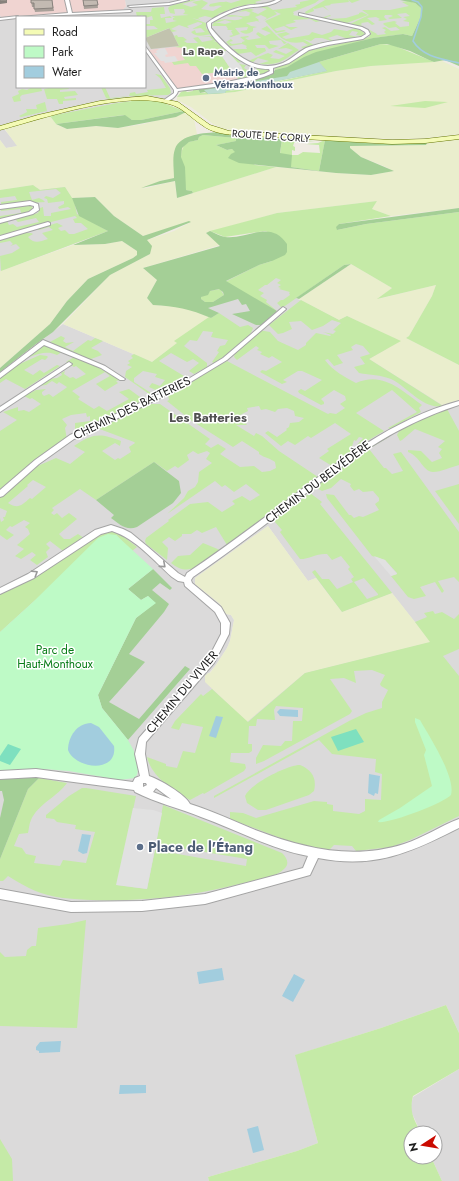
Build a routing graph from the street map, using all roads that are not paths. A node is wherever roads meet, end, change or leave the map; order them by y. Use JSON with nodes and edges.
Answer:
{"nodes":[{"id":1,"x":67,"y":0,"type":"edge"},
{"id":2,"x":187,"y":0,"type":"edge"},
{"id":3,"x":279,"y":0,"type":"edge"},
{"id":4,"x":130,"y":1,"type":"dead end"},
{"id":5,"x":130,"y":6,"type":"junction"},
{"id":6,"x":70,"y":14,"type":"junction"},
{"id":7,"x":300,"y":14,"type":"dead end"},
{"id":8,"x":37,"y":16,"type":"edge"},
{"id":9,"x":16,"y":17,"type":"edge"},
{"id":10,"x":0,"y":18,"type":"edge"},
{"id":11,"x":146,"y":48,"type":"edge"},
{"id":12,"x":271,"y":67,"type":"junction"},
{"id":13,"x":176,"y":90,"type":"junction"},
{"id":14,"x":166,"y":100,"type":"junction"},
{"id":15,"x":0,"y":128,"type":"edge"},
{"id":16,"x":459,"y":137,"type":"edge"},
{"id":17,"x":0,"y":207,"type":"edge"},
{"id":18,"x":0,"y":222,"type":"edge"},
{"id":19,"x":48,"y":224,"type":"dead end"},
{"id":20,"x":0,"y":238,"type":"edge"},
{"id":21,"x":283,"y":309,"type":"dead end"},
{"id":22,"x":69,"y":364,"type":"dead end"},
{"id":23,"x":0,"y":376,"type":"edge"},
{"id":24,"x":122,"y":379,"type":"dead end"},
{"id":25,"x":459,"y":403,"type":"edge"},
{"id":26,"x":0,"y":410,"type":"edge"},
{"id":27,"x":0,"y":494,"type":"edge"},
{"id":28,"x":187,"y":580,"type":"junction"},
{"id":29,"x":0,"y":591,"type":"edge"},
{"id":30,"x":0,"y":775,"type":"edge"},
{"id":31,"x":147,"y":779,"type":"junction"},
{"id":32,"x":141,"y":789,"type":"junction"},
{"id":33,"x":188,"y":807,"type":"junction"},
{"id":34,"x":459,"y":823,"type":"edge"},
{"id":35,"x":314,"y":854,"type":"junction"},
{"id":36,"x":0,"y":894,"type":"edge"}],
"edges":[{"from":1,"to":6,"type":"street"},
{"from":2,"to":5,"type":"street"},
{"from":3,"to":12,"type":"street"},
{"from":4,"to":5,"type":"street"},
{"from":5,"to":6,"type":"street"},
{"from":6,"to":8,"type":"street"},
{"from":7,"to":12,"type":"street"},
{"from":9,"to":10,"type":"street"},
{"from":11,"to":13,"type":"street"},
{"from":12,"to":13,"type":"street"},
{"from":13,"to":14,"type":"street"},
{"from":14,"to":15,"type":"street","name":"ROUTE DE CORLY"},
{"from":14,"to":16,"type":"street","name":"ROUTE DE CORLY"},
{"from":17,"to":18,"type":"street"},
{"from":19,"to":20,"type":"street"},
{"from":21,"to":27,"type":"street","name":"CHEMIN DES BATTERIES"},
{"from":22,"to":26,"type":"street"},
{"from":23,"to":24,"type":"street"},
{"from":25,"to":28,"type":"street","name":"CHEMIN DU BELVÉDÈRE"},
{"from":29,"to":28,"type":"street","name":"CHEMIN DU VIVIER","one_way":true},
{"from":28,"to":31,"type":"street","name":"CHEMIN DU VIVIER"},
{"from":30,"to":32,"type":"street"},
{"from":31,"to":32,"type":"street"},
{"from":31,"to":33,"type":"street"},
{"from":32,"to":33,"type":"street"},
{"from":33,"to":35,"type":"street"},
{"from":34,"to":35,"type":"street"},
{"from":35,"to":36,"type":"street"}]}
